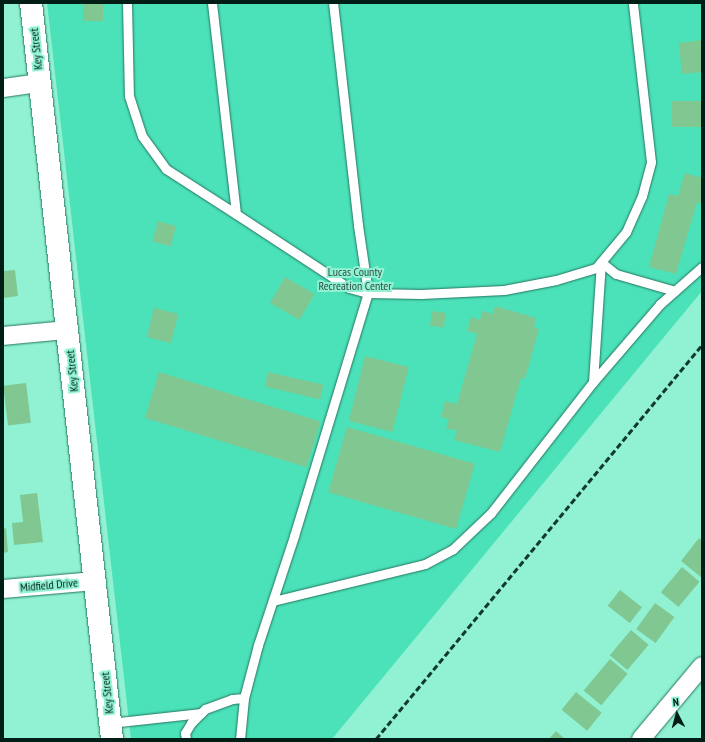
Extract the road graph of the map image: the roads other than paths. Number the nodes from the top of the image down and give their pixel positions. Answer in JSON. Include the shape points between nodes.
{"nodes":[{"id":1,"x":31,"y":3,"type":"edge"},
{"id":2,"x":128,"y":3,"type":"edge"},
{"id":3,"x":212,"y":3,"type":"edge"},
{"id":4,"x":333,"y":3,"type":"edge"},
{"id":5,"x":633,"y":3,"type":"edge"},
{"id":6,"x":40,"y":83,"type":"junction"},
{"id":7,"x":3,"y":88,"type":"edge"},
{"id":8,"x":236,"y":214,"type":"junction"},
{"id":9,"x":601,"y":262,"type":"junction"},
{"id":10,"x":702,"y":266,"type":"edge"},
{"id":11,"x":675,"y":291,"type":"junction"},
{"id":12,"x":368,"y":293,"type":"junction"},
{"id":13,"x":67,"y":330,"type":"junction"},
{"id":14,"x":3,"y":336,"type":"edge"},
{"id":15,"x":593,"y":382,"type":"junction"},
{"id":16,"x":95,"y":581,"type":"junction"},
{"id":17,"x":3,"y":589,"type":"edge"},
{"id":18,"x":273,"y":601,"type":"junction"},
{"id":19,"x":702,"y":666,"type":"edge"},
{"id":20,"x":244,"y":698,"type":"junction"},
{"id":21,"x":201,"y":713,"type":"junction"},
{"id":22,"x":111,"y":731,"type":"edge"},
{"id":23,"x":186,"y":739,"type":"edge"},
{"id":24,"x":240,"y":739,"type":"edge"},
{"id":25,"x":641,"y":739,"type":"edge"}],
"edges":[{"from":1,"to":6,"type":"street","name":"Key Street"},
{"from":2,"to":8,"type":"lane","via":[[129,96],[142,136],[166,169]]},
{"from":3,"to":8,"type":"lane"},
{"from":4,"to":12,"type":"lane"},
{"from":5,"to":9,"type":"lane","via":[[651,162],[642,196],[626,232]]},
{"from":6,"to":7,"type":"street"},
{"from":6,"to":13,"type":"street","name":"Key Street"},
{"from":8,"to":12,"type":"lane","via":[[349,288]]},
{"from":9,"to":11,"type":"lane","via":[[616,274]]},
{"from":9,"to":12,"type":"lane","via":[[596,268],[556,280],[504,290],[421,294]]},
{"from":9,"to":15,"type":"lane"},
{"from":10,"to":11,"type":"lane"},
{"from":11,"to":15,"type":"lane","via":[[660,304]]},
{"from":12,"to":18,"type":"lane"},
{"from":13,"to":14,"type":"street"},
{"from":13,"to":16,"type":"street","name":"Key Street"},
{"from":15,"to":18,"type":"lane","via":[[491,513],[453,549],[425,564]]},
{"from":16,"to":17,"type":"street","name":"Midfield Drive"},
{"from":16,"to":22,"type":"street","name":"Key Street"},
{"from":18,"to":20,"type":"lane"},
{"from":19,"to":25,"type":"street"},
{"from":20,"to":21,"type":"lane","via":[[232,699]]},
{"from":20,"to":24,"type":"lane"},
{"from":21,"to":22,"type":"lane"},
{"from":21,"to":23,"type":"lane","via":[[185,733]]}]}
